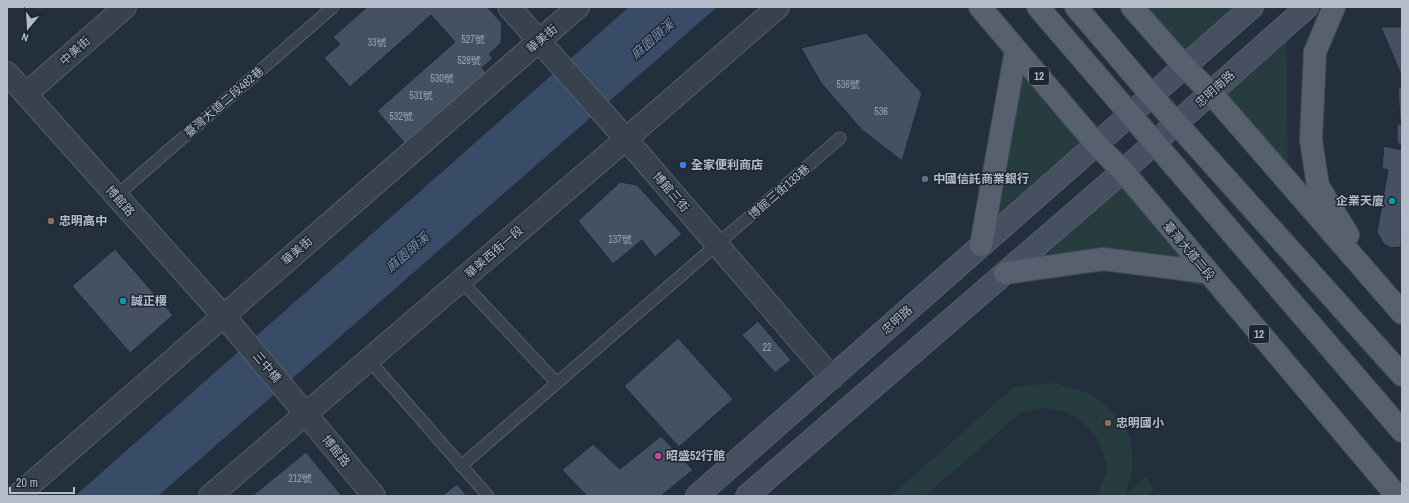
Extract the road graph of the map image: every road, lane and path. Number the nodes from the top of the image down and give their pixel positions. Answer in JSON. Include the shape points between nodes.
{"nodes":[{"id":1,"x":125,"y":7,"type":"edge"},
{"id":2,"x":332,"y":7,"type":"edge"},
{"id":3,"x":509,"y":7,"type":"edge"},
{"id":4,"x":578,"y":7,"type":"edge"},
{"id":5,"x":778,"y":7,"type":"edge"},
{"id":6,"x":980,"y":7,"type":"edge"},
{"id":7,"x":1038,"y":7,"type":"edge"},
{"id":8,"x":1076,"y":7,"type":"edge"},
{"id":9,"x":1132,"y":7,"type":"edge"},
{"id":10,"x":1252,"y":7,"type":"edge"},
{"id":11,"x":1307,"y":7,"type":"edge"},
{"id":12,"x":1334,"y":7,"type":"edge"},
{"id":13,"x":542,"y":46,"type":"junction"},
{"id":14,"x":1016,"y":50,"type":"junction"},
{"id":15,"x":1185,"y":67,"type":"junction"},
{"id":16,"x":7,"y":73,"type":"edge"},
{"id":17,"x":1211,"y":93,"type":"junction"},
{"id":18,"x":26,"y":94,"type":"junction"},
{"id":19,"x":1152,"y":96,"type":"junction"},
{"id":20,"x":1130,"y":116,"type":"junction"},
{"id":21,"x":1176,"y":124,"type":"junction"},
{"id":22,"x":622,"y":135,"type":"junction"},
{"id":23,"x":840,"y":138,"type":"dead end"},
{"id":24,"x":1155,"y":143,"type":"junction"},
{"id":25,"x":1097,"y":145,"type":"junction"},
{"id":26,"x":1122,"y":172,"type":"junction"},
{"id":27,"x":116,"y":196,"type":"junction"},
{"id":28,"x":717,"y":245,"type":"junction"},
{"id":29,"x":981,"y":245,"type":"junction"},
{"id":30,"x":1206,"y":272,"type":"junction"},
{"id":31,"x":1005,"y":273,"type":"junction"},
{"id":32,"x":461,"y":281,"type":"junction"},
{"id":33,"x":1381,"y":289,"type":"junction"},
{"id":34,"x":1402,"y":313,"type":"edge"},
{"id":35,"x":229,"y":322,"type":"junction"},
{"id":36,"x":369,"y":360,"type":"junction"},
{"id":37,"x":1402,"y":376,"type":"edge"},
{"id":38,"x":832,"y":378,"type":"junction"},
{"id":39,"x":557,"y":383,"type":"junction"},
{"id":40,"x":302,"y":410,"type":"junction"},
{"id":41,"x":1402,"y":431,"type":"edge"},
{"id":42,"x":461,"y":466,"type":"junction"},
{"id":43,"x":17,"y":496,"type":"edge"},
{"id":44,"x":210,"y":496,"type":"edge"},
{"id":45,"x":374,"y":496,"type":"edge"},
{"id":46,"x":488,"y":496,"type":"edge"},
{"id":47,"x":697,"y":496,"type":"edge"},
{"id":48,"x":747,"y":496,"type":"edge"},
{"id":49,"x":1397,"y":496,"type":"edge"}],
"edges":[{"from":1,"to":18,"type":"street","name":"中美街"},
{"from":2,"to":27,"type":"lane","name":"臺灣大道二段482巷"},
{"from":3,"to":13,"type":"street","name":"博館三街"},
{"from":4,"to":13,"type":"street","name":"華美街"},
{"from":5,"to":22,"type":"street","name":"華美西街一段"},
{"from":6,"to":14,"type":"main road","name":"臺灣大道二段","number":"12"},
{"from":7,"to":20,"type":"main road"},
{"from":8,"to":19,"type":"main road"},
{"from":9,"to":15,"type":"main road"},
{"from":10,"to":15,"type":"main road"},
{"from":11,"to":17,"type":"main road","name":"忠明南路"},
{"from":12,"to":33,"type":"main road","via":[[1315,52],[1311,140],[1318,186]]},
{"from":13,"to":22,"type":"street","name":"博館三街"},
{"from":13,"to":35,"type":"street","name":"華美街"},
{"from":14,"to":25,"type":"main road","name":"臺灣大道二段","number":"12"},
{"from":14,"to":29,"type":"main road"},
{"from":15,"to":17,"type":"main road"},
{"from":15,"to":19,"type":"main road"},
{"from":16,"to":18,"type":"street","name":"博館路"},
{"from":17,"to":21,"type":"main road","name":"忠明南路"},
{"from":17,"to":33,"type":"main road"},
{"from":18,"to":27,"type":"street","name":"博館路"},
{"from":19,"to":20,"type":"main road"},
{"from":19,"to":21,"type":"main road"},
{"from":20,"to":24,"type":"main road"},
{"from":20,"to":25,"type":"main road"},
{"from":21,"to":24,"type":"main road","name":"忠明南路"},
{"from":21,"to":37,"type":"main road"},
{"from":22,"to":28,"type":"street","name":"博館三街"},
{"from":22,"to":32,"type":"street","name":"華美西街一段"},
{"from":23,"to":28,"type":"lane","name":"博館三街133巷"},
{"from":24,"to":26,"type":"main road","name":"忠明南路"},
{"from":24,"to":41,"type":"main road"},
{"from":25,"to":26,"type":"main road","name":"臺灣大道二段","number":"12"},
{"from":25,"to":29,"type":"main road","name":"忠明路"},
{"from":26,"to":30,"type":"main road","name":"臺灣大道二段","number":"12"},
{"from":26,"to":31,"type":"main road"},
{"from":27,"to":35,"type":"street","name":"博館路"},
{"from":28,"to":38,"type":"street","name":"博館三街"},
{"from":28,"to":39,"type":"lane","name":"博館三街133巷"},
{"from":29,"to":38,"type":"main road","name":"忠明路"},
{"from":30,"to":31,"type":"main road","via":[[1103,259]]},
{"from":30,"to":49,"type":"main road","name":"臺灣大道二段","number":"12"},
{"from":31,"to":48,"type":"main road"},
{"from":32,"to":36,"type":"street","name":"華美西街一段"},
{"from":32,"to":39,"type":"lane"},
{"from":33,"to":34,"type":"main road"},
{"from":35,"to":40,"type":"street","name":"三中橋"},
{"from":35,"to":43,"type":"street","name":"華美街"},
{"from":36,"to":40,"type":"street","name":"華美西街一段"},
{"from":36,"to":42,"type":"lane"},
{"from":38,"to":47,"type":"main road","name":"忠明路"},
{"from":39,"to":42,"type":"lane","name":"博館三街133巷"},
{"from":40,"to":44,"type":"street","name":"華美西街一段"},
{"from":40,"to":45,"type":"street","name":"博館路"},
{"from":42,"to":46,"type":"lane"}]}
